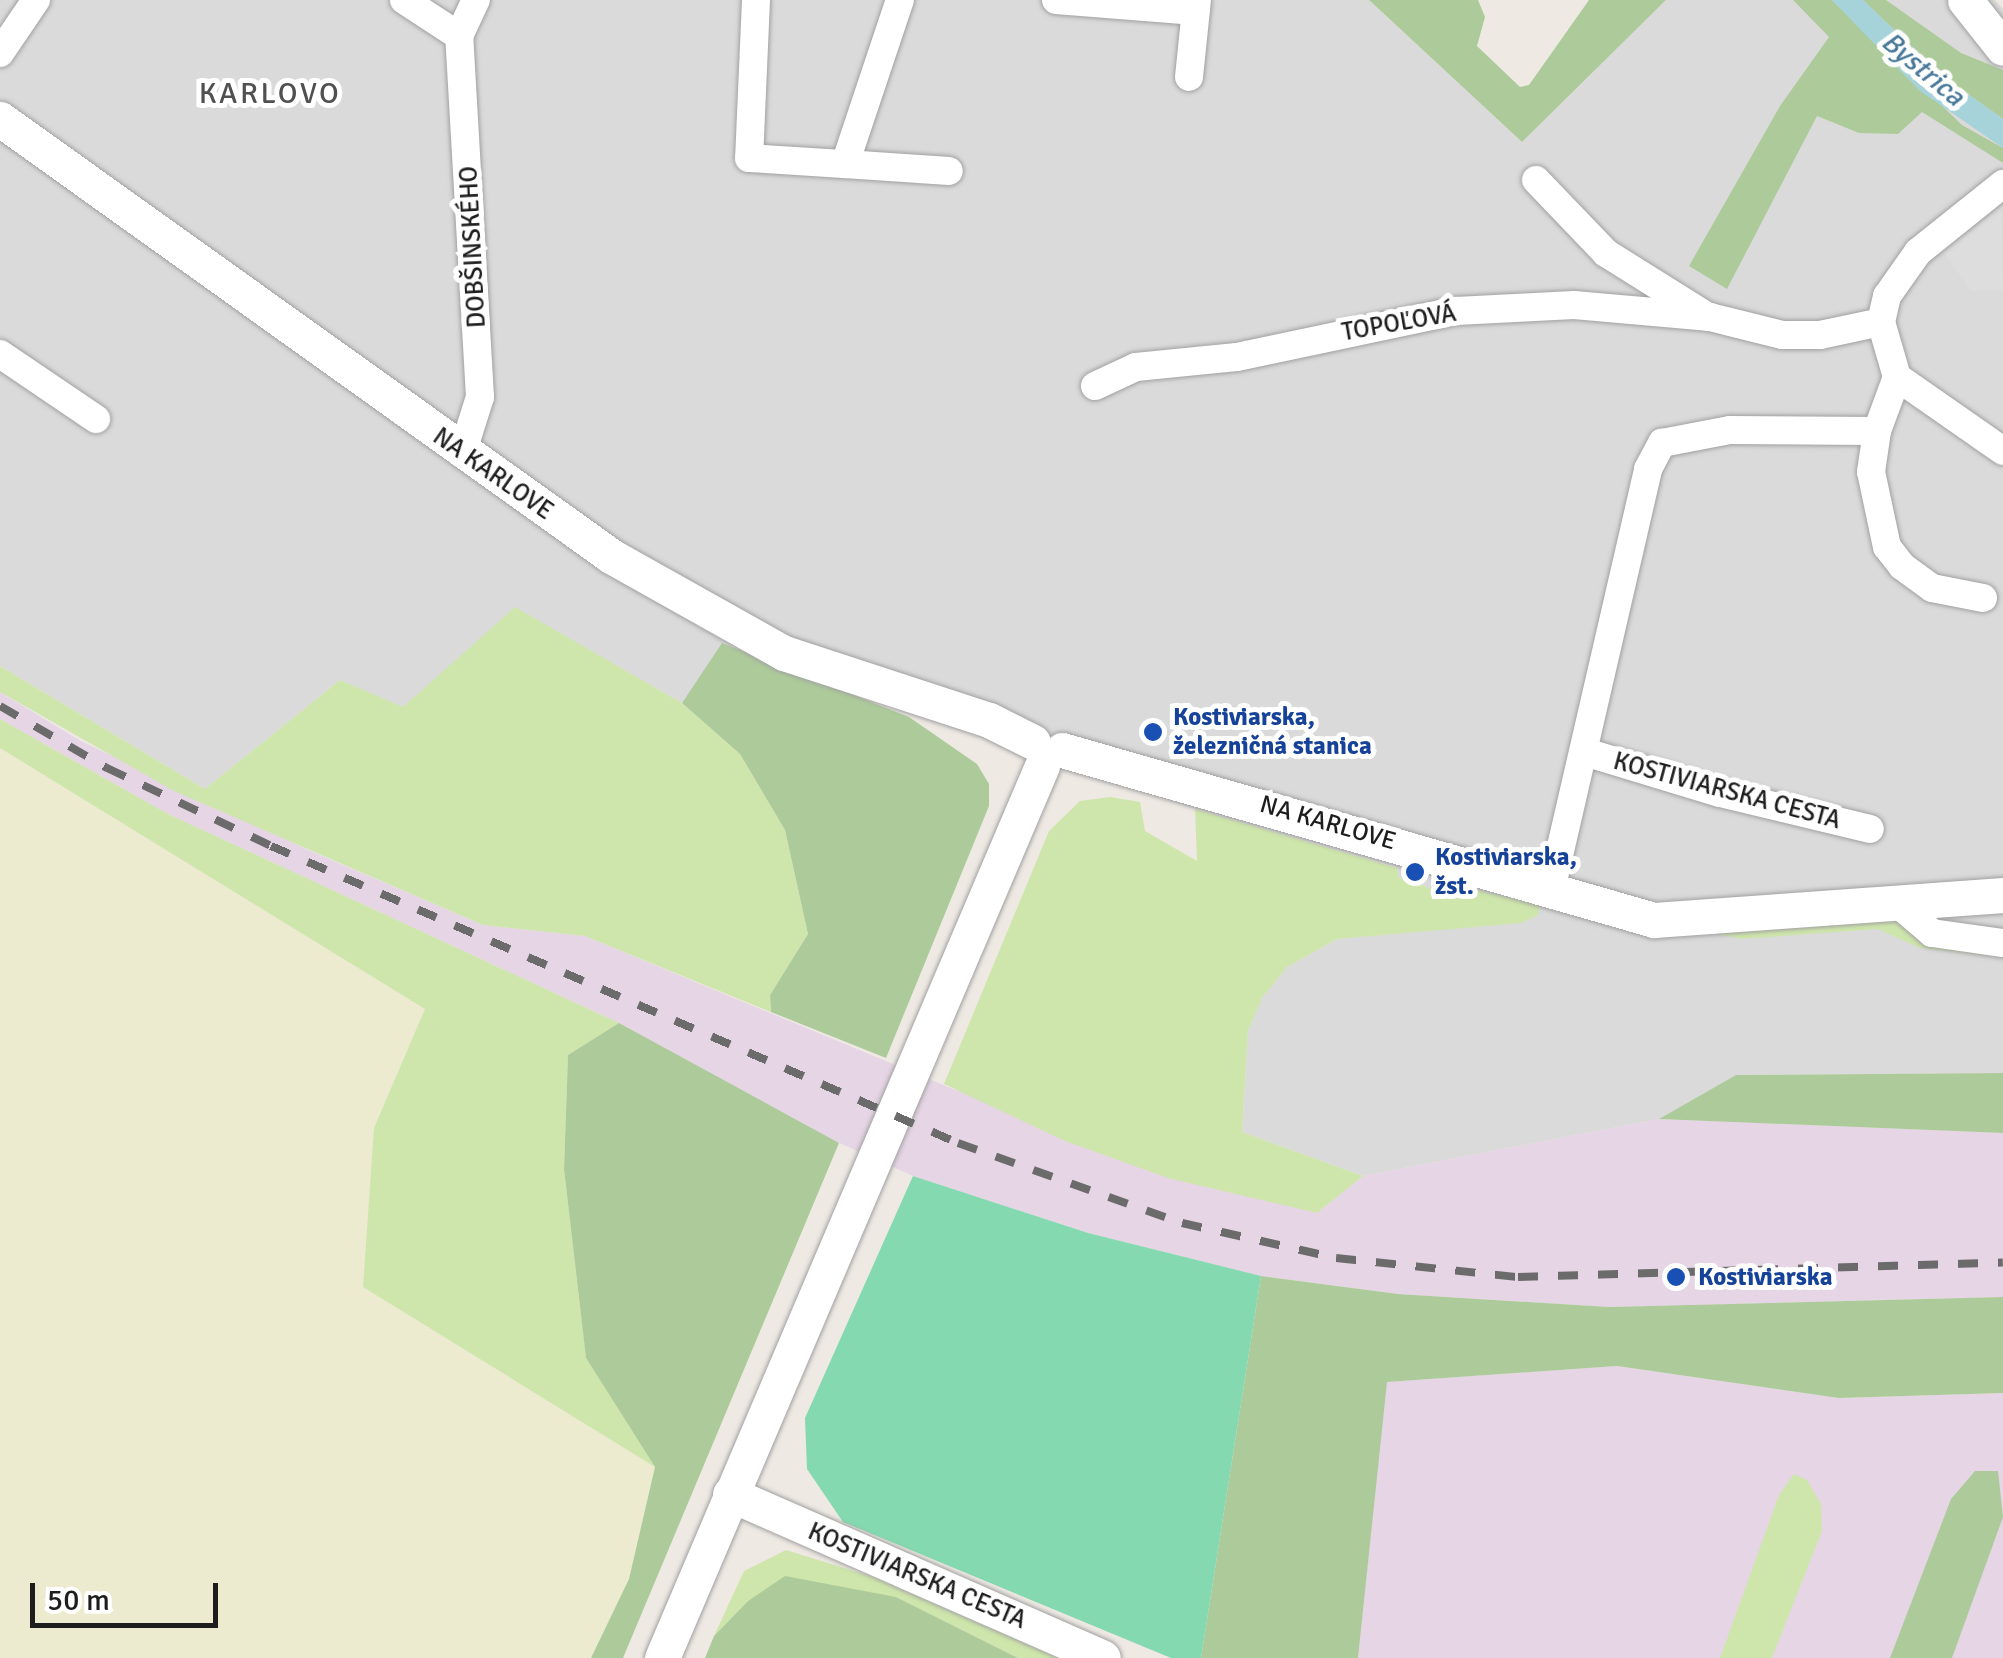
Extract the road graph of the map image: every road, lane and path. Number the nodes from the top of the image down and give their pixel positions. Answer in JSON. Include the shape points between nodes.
{"nodes":[{"id":1,"x":36,"y":0,"type":"edge"},
{"id":2,"x":404,"y":0,"type":"edge"},
{"id":3,"x":476,"y":0,"type":"edge"},
{"id":4,"x":756,"y":0,"type":"edge"},
{"id":5,"x":900,"y":0,"type":"edge"},
{"id":6,"x":1056,"y":0,"type":"edge"},
{"id":7,"x":1965,"y":0,"type":"edge"},
{"id":8,"x":1196,"y":6,"type":"edge"},
{"id":9,"x":459,"y":36,"type":"junction"},
{"id":10,"x":2003,"y":48,"type":"edge"},
{"id":11,"x":0,"y":53,"type":"edge"},
{"id":12,"x":1189,"y":77,"type":"dead end"},
{"id":13,"x":0,"y":119,"type":"edge"},
{"id":14,"x":846,"y":164,"type":"junction"},
{"id":15,"x":948,"y":171,"type":"dead end"},
{"id":16,"x":1536,"y":180,"type":"dead end"},
{"id":17,"x":2001,"y":189,"type":"edge"},
{"id":18,"x":1710,"y":317,"type":"junction"},
{"id":19,"x":1881,"y":322,"type":"junction"},
{"id":20,"x":0,"y":354,"type":"edge"},
{"id":21,"x":1896,"y":377,"type":"junction"},
{"id":22,"x":1095,"y":386,"type":"dead end"},
{"id":23,"x":96,"y":419,"type":"dead end"},
{"id":24,"x":1877,"y":431,"type":"junction"},
{"id":25,"x":2003,"y":450,"type":"edge"},
{"id":26,"x":462,"y":454,"type":"junction"},
{"id":27,"x":1982,"y":598,"type":"dead end"},
{"id":28,"x":1587,"y":741,"type":"junction"},
{"id":29,"x":1046,"y":753,"type":"junction"},
{"id":30,"x":1870,"y":828,"type":"dead end"},
{"id":31,"x":1550,"y":890,"type":"junction"},
{"id":32,"x":2003,"y":895,"type":"edge"},
{"id":33,"x":1897,"y":903,"type":"junction"},
{"id":34,"x":2003,"y":942,"type":"edge"},
{"id":35,"x":730,"y":1494,"type":"junction"},
{"id":36,"x":662,"y":1658,"type":"edge"},
{"id":37,"x":1104,"y":1658,"type":"edge"}],
"edges":[{"from":1,"to":11,"type":"street"},
{"from":2,"to":9,"type":"street"},
{"from":3,"to":9,"type":"street","name":"DOBŠINSKÉHO"},
{"from":4,"to":14,"type":"street","via":[[749,158]]},
{"from":5,"to":14,"type":"street"},
{"from":6,"to":8,"type":"street"},
{"from":7,"to":10,"type":"street"},
{"from":8,"to":12,"type":"street"},
{"from":9,"to":26,"type":"street","name":"DOBŠINSKÉHO","via":[[480,397]]},
{"from":13,"to":26,"type":"street","name":"NA KARLOVE"},
{"from":14,"to":15,"type":"street"},
{"from":16,"to":18,"type":"street","name":"TOPOĽOVÁ","via":[[1606,252]]},
{"from":17,"to":19,"type":"street","via":[[1904,268]]},
{"from":18,"to":19,"type":"street","name":"TOPOĽOVÁ","via":[[1782,334],[1820,335]]},
{"from":18,"to":22,"type":"street","name":"TOPOĽOVÁ","via":[[1574,305],[1456,311],[1237,356],[1136,366]]},
{"from":19,"to":21,"type":"street"},
{"from":20,"to":23,"type":"street"},
{"from":21,"to":24,"type":"street"},
{"from":21,"to":25,"type":"street"},
{"from":24,"to":27,"type":"street","via":[[1874,506],[1887,547],[1932,588]]},
{"from":24,"to":28,"type":"street","via":[[1730,430],[1662,443],[1648,469]]},
{"from":26,"to":29,"type":"street","name":"NA KARLOVE","via":[[730,627]]},
{"from":28,"to":30,"type":"street","name":"KOSTIVIARSKA CESTA","via":[[1720,794]]},
{"from":28,"to":31,"type":"street"},
{"from":29,"to":31,"type":"street","name":"NA KARLOVE"},
{"from":29,"to":35,"type":"street"},
{"from":31,"to":33,"type":"street","via":[[1666,920]]},
{"from":32,"to":33,"type":"street"},
{"from":33,"to":34,"type":"street","via":[[1932,933]]},
{"from":35,"to":36,"type":"street"},
{"from":35,"to":37,"type":"street","name":"KOSTIVIARSKA CESTA"}]}
